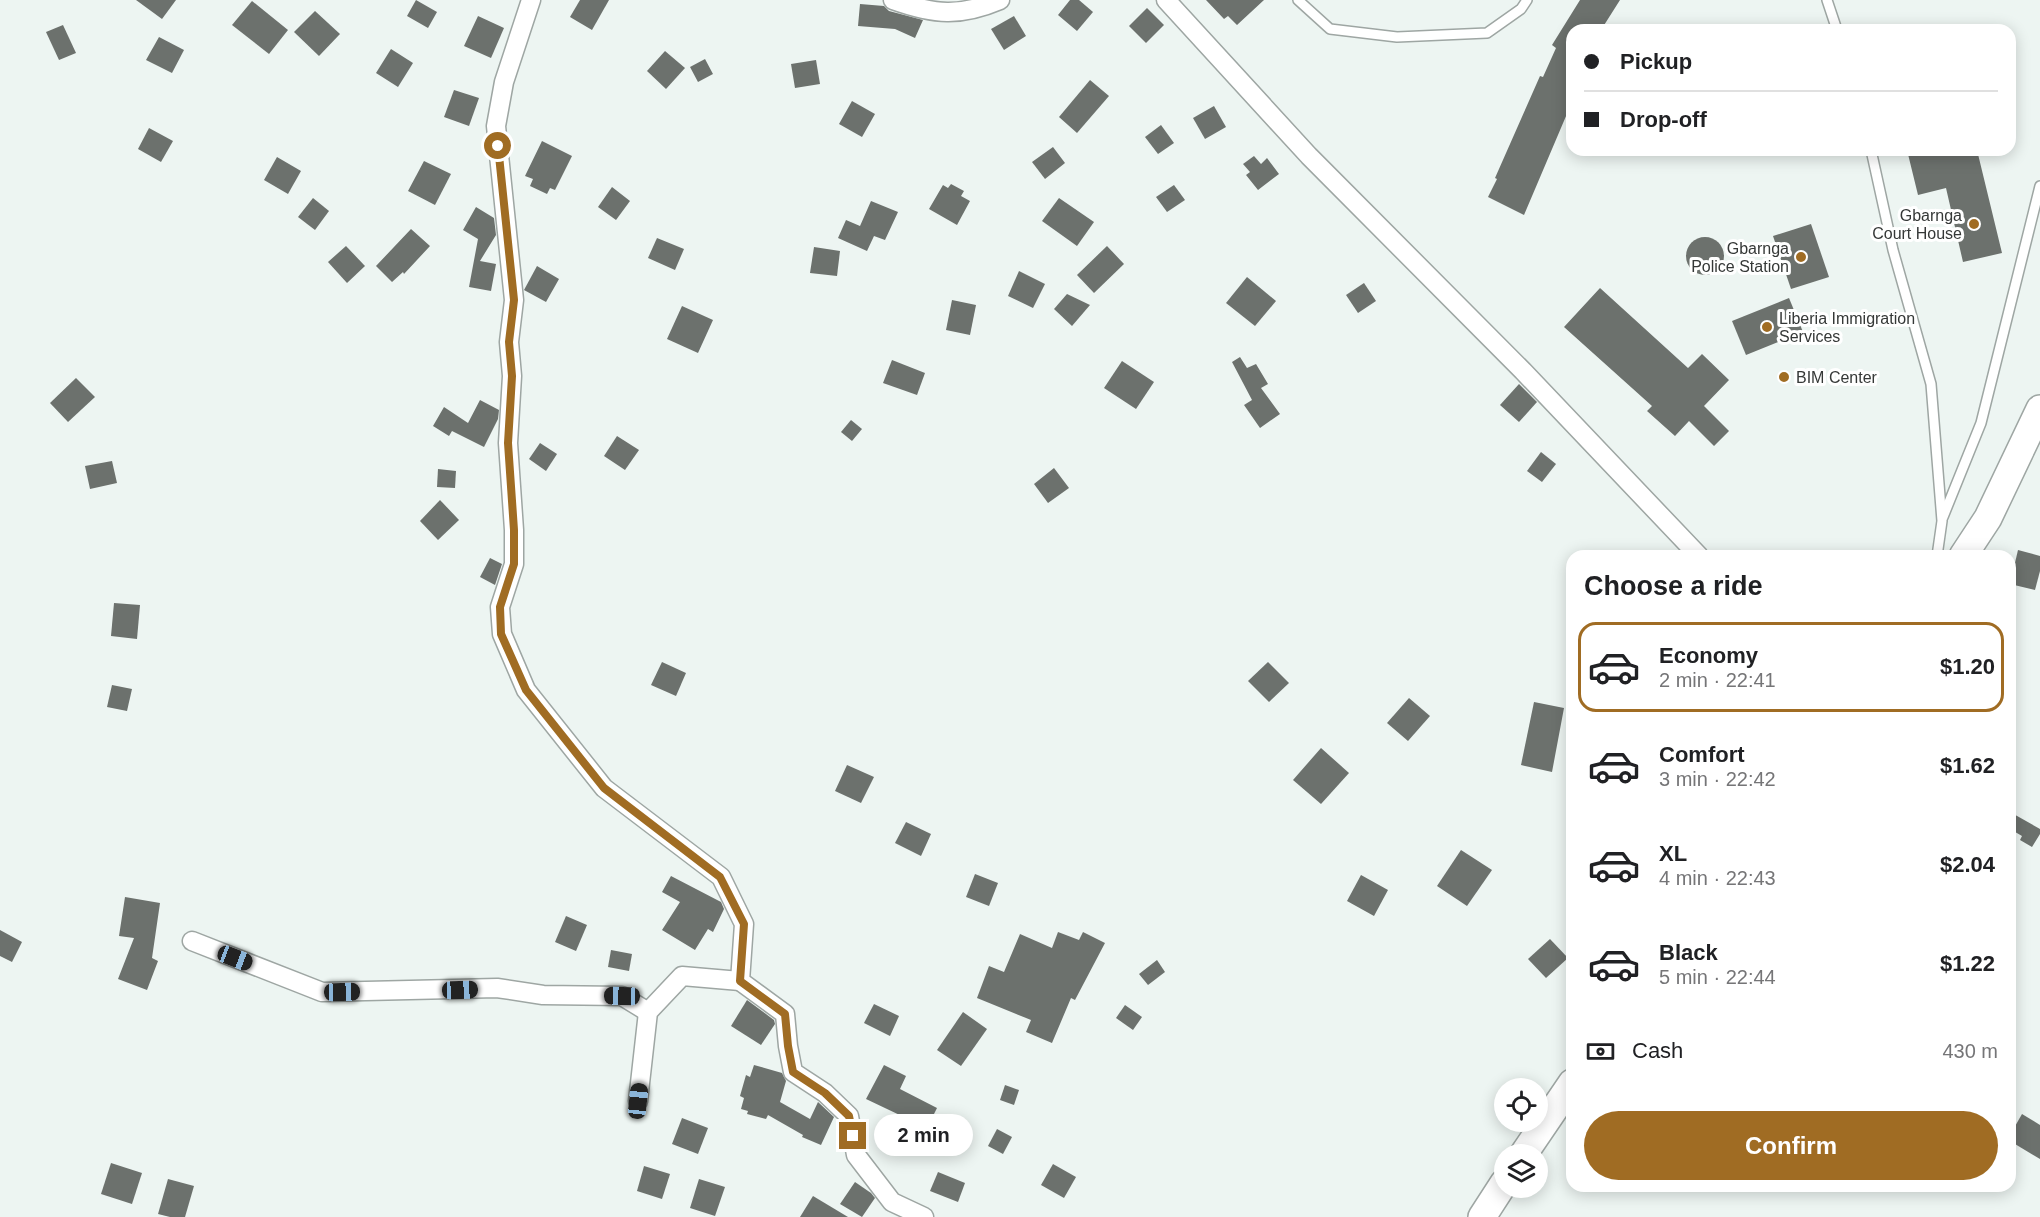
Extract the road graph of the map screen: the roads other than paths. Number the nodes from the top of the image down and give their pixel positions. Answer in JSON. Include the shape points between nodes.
{"nodes":[{"id":1,"x":531,"y":0,"type":"edge"},
{"id":2,"x":894,"y":0,"type":"edge"},
{"id":3,"x":1000,"y":0,"type":"edge"},
{"id":4,"x":1166,"y":0,"type":"edge"},
{"id":5,"x":1298,"y":0,"type":"edge"},
{"id":6,"x":1527,"y":0,"type":"edge"},
{"id":7,"x":1827,"y":0,"type":"edge"},
{"id":8,"x":1835,"y":24,"type":"edge"},
{"id":9,"x":1872,"y":156,"type":"edge"},
{"id":10,"x":2040,"y":186,"type":"edge"},
{"id":11,"x":2040,"y":409,"type":"edge"},
{"id":12,"x":1942,"y":521,"type":"junction"},
{"id":13,"x":1693,"y":550,"type":"edge"},
{"id":14,"x":1938,"y":550,"type":"edge"},
{"id":15,"x":1967,"y":550,"type":"edge"},
{"id":16,"x":192,"y":941,"type":"dead end"},
{"id":17,"x":740,"y":981,"type":"junction"},
{"id":18,"x":648,"y":1012,"type":"junction"},
{"id":19,"x":1566,"y":1092,"type":"edge"},
{"id":20,"x":638,"y":1101,"type":"dead end"},
{"id":21,"x":1531,"y":1144,"type":"edge"},
{"id":22,"x":1494,"y":1198,"type":"edge"},
{"id":23,"x":924,"y":1217,"type":"edge"},
{"id":24,"x":1482,"y":1217,"type":"edge"}],
"edges":[{"from":1,"to":17,"type":"street","via":[[504,82],[496,126],[514,300],[509,342],[512,376],[508,443],[514,564],[500,607],[501,634],[526,690],[604,788],[720,877],[744,924]]},
{"from":2,"to":3,"type":"street","via":[[953,13],[976,10]]},
{"from":4,"to":13,"type":"street","via":[[1309,156],[1523,371]]},
{"from":5,"to":6,"type":"lane","via":[[1330,29],[1397,37],[1487,33],[1521,9]]},
{"from":7,"to":8,"type":"lane"},
{"from":9,"to":12,"type":"lane","via":[[1893,250],[1932,384]]},
{"from":10,"to":12,"type":"lane","via":[[1981,423]]},
{"from":11,"to":15,"type":"main road","via":[[1988,518]]},
{"from":12,"to":14,"type":"lane"},
{"from":16,"to":18,"type":"street","via":[[322,992],[497,988],[543,995],[622,996]]},
{"from":17,"to":18,"type":"street","via":[[682,976]]},
{"from":17,"to":23,"type":"street","via":[[785,1014],[793,1072],[825,1093],[849,1116],[856,1155],[892,1202]]},
{"from":18,"to":20,"type":"street"},
{"from":19,"to":21,"type":"main road"},
{"from":22,"to":24,"type":"main road"}]}
